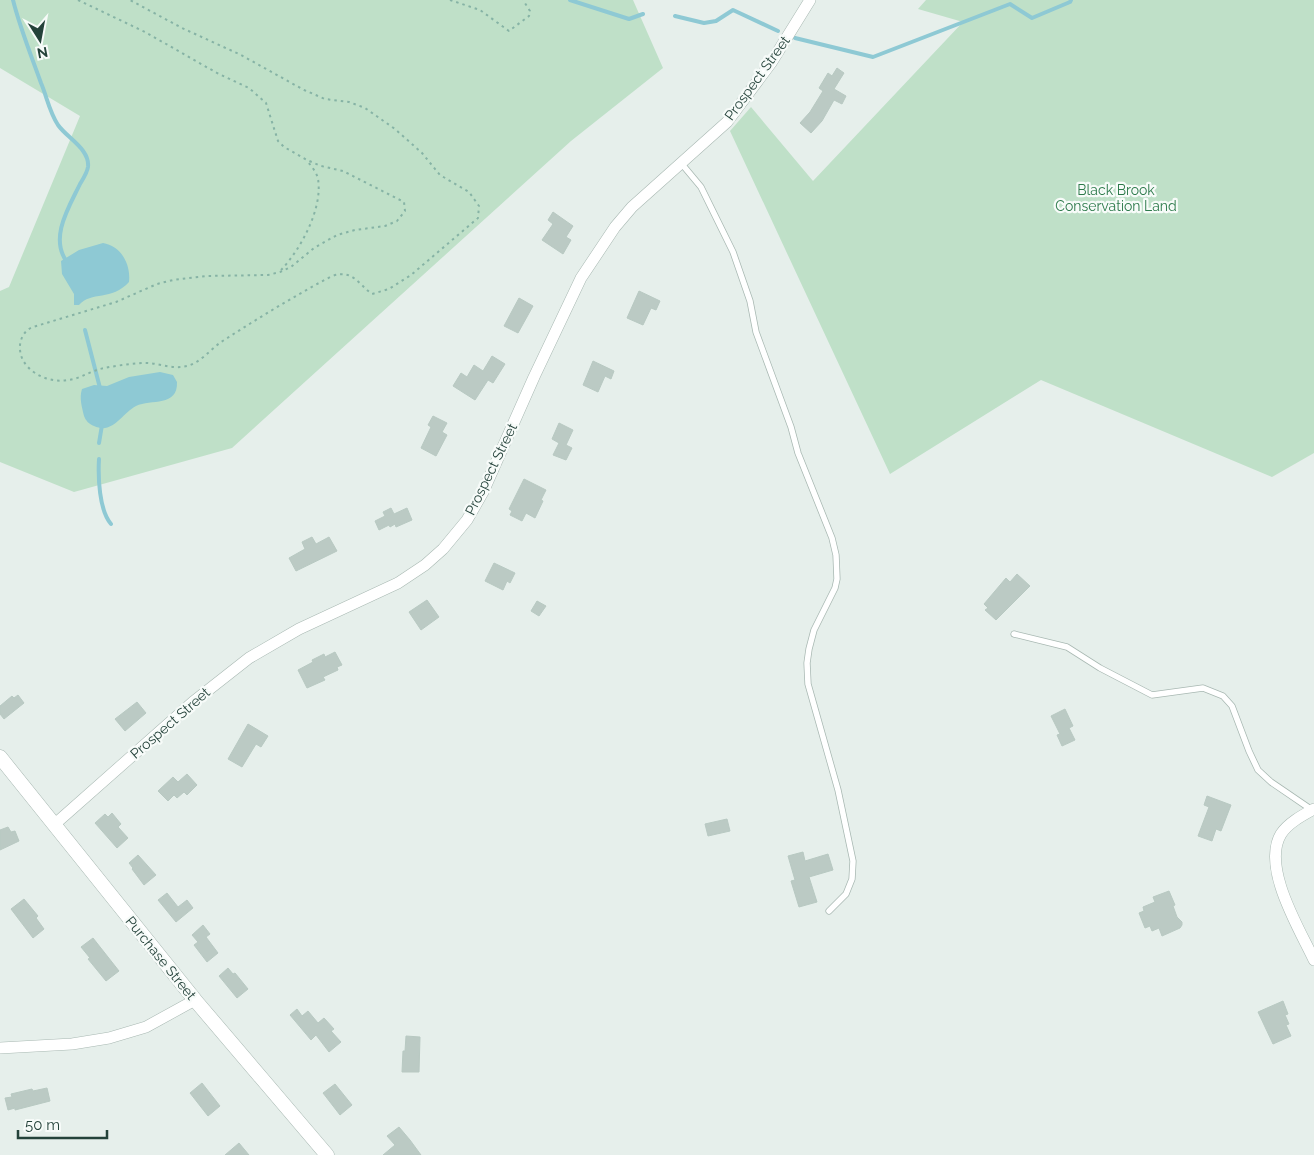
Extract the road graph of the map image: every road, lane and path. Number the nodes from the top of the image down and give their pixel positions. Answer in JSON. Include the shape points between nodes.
{"nodes":[{"id":1,"x":78,"y":0,"type":"edge"},
{"id":2,"x":130,"y":0,"type":"edge"},
{"id":3,"x":450,"y":0,"type":"edge"},
{"id":4,"x":523,"y":0,"type":"edge"},
{"id":5,"x":810,"y":0,"type":"edge"},
{"id":6,"x":307,"y":160,"type":"junction"},
{"id":7,"x":681,"y":163,"type":"junction"},
{"id":8,"x":280,"y":272,"type":"junction"},
{"id":9,"x":1014,"y":634,"type":"dead end"},
{"id":10,"x":0,"y":757,"type":"edge"},
{"id":11,"x":1313,"y":809,"type":"edge"},
{"id":12,"x":55,"y":824,"type":"junction"},
{"id":13,"x":829,"y":910,"type":"dead end"},
{"id":14,"x":1314,"y":960,"type":"edge"},
{"id":15,"x":195,"y":1000,"type":"junction"},
{"id":16,"x":0,"y":1048,"type":"edge"},
{"id":17,"x":327,"y":1155,"type":"edge"}],
"edges":[{"from":1,"to":6,"type":"path","via":[[248,88],[266,103],[280,144]]},
{"from":2,"to":8,"type":"path","via":[[316,96],[365,108],[422,153],[440,175],[470,192],[479,206],[479,214],[421,268],[382,292],[372,294],[355,278],[336,275],[219,343],[192,364],[181,367],[142,363],[100,369],[65,381],[36,374],[22,358],[21,338],[29,329],[116,302],[163,282]]},
{"from":3,"to":4,"type":"path","via":[[480,10],[509,32],[530,16]]},
{"from":5,"to":7,"type":"street","name":"Prospect Street","via":[[771,63],[727,122]]},
{"from":6,"to":8,"type":"path","via":[[318,178],[314,213],[308,230]]},
{"from":6,"to":8,"type":"path","via":[[343,171],[392,195],[404,202],[405,211],[392,223],[343,233],[327,240]]},
{"from":7,"to":12,"type":"street","name":"Prospect Street","via":[[622,217],[581,278],[483,492],[467,520],[443,548],[425,565],[398,582],[299,629],[249,658],[193,702]]},
{"from":7,"to":13,"type":"lane","via":[[701,187],[733,252],[750,301],[756,332],[836,554],[835,588],[814,630],[807,663],[808,684],[838,790],[853,861],[852,879],[846,894]]},
{"from":9,"to":11,"type":"lane","via":[[1067,647],[1152,695],[1204,688],[1222,696],[1232,706],[1258,770]]},
{"from":10,"to":12,"type":"street","name":"Purchase Street"},
{"from":11,"to":14,"type":"street","via":[[1281,834],[1275,857],[1282,892]]},
{"from":12,"to":15,"type":"street","name":"Purchase Street"},
{"from":15,"to":16,"type":"street","via":[[146,1027],[109,1038],[72,1044]]},
{"from":15,"to":17,"type":"street","name":"Purchase Street"}]}
